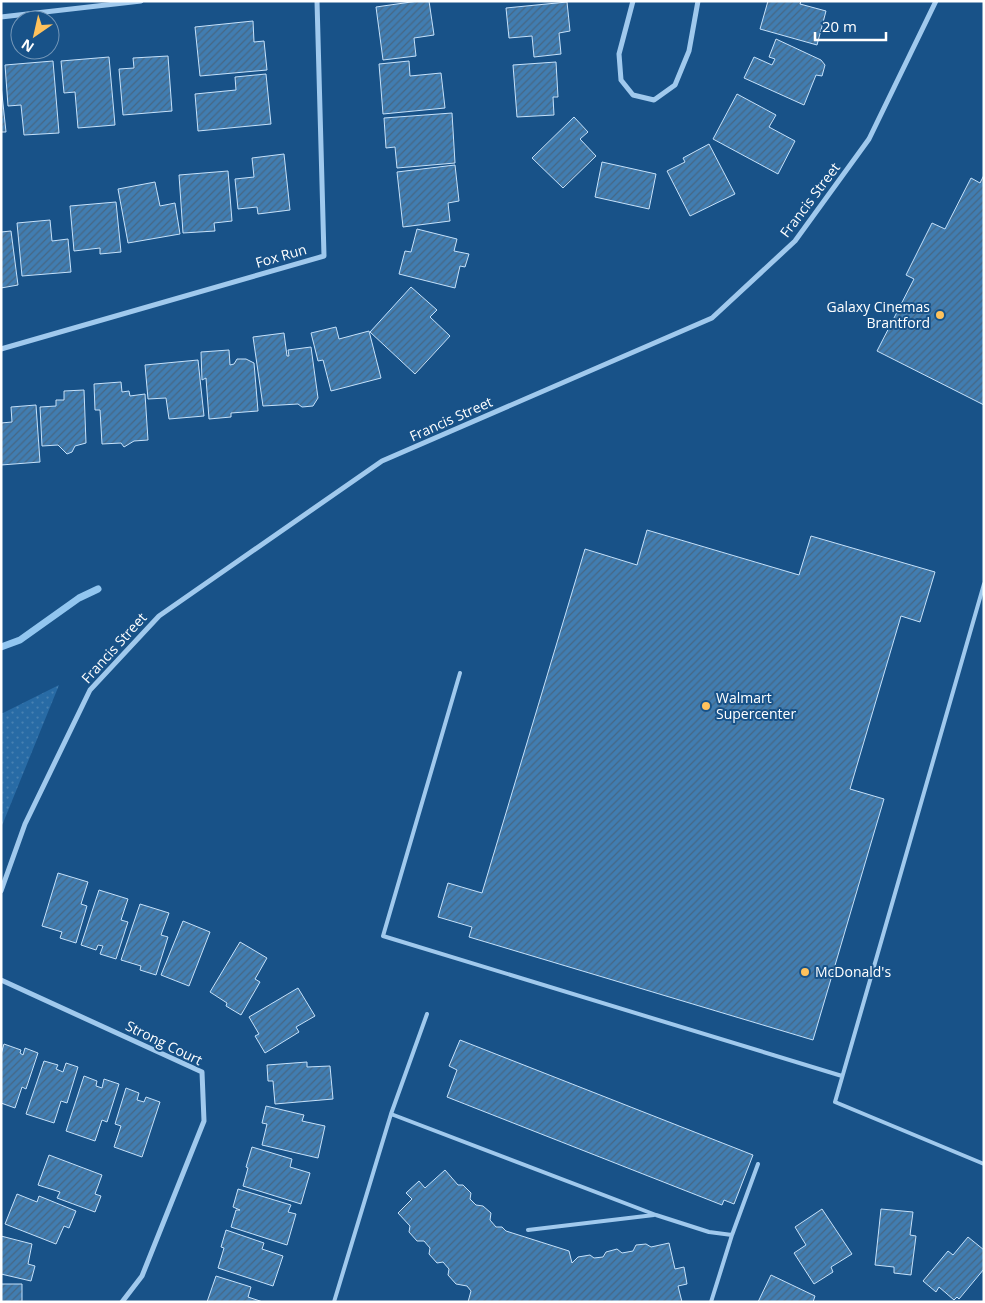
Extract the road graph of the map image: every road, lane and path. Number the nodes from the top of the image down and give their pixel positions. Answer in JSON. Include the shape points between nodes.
{"nodes":[{"id":1,"x":141,"y":1,"type":"edge"},
{"id":2,"x":317,"y":1,"type":"edge"},
{"id":3,"x":633,"y":1,"type":"edge"},
{"id":4,"x":698,"y":1,"type":"edge"},
{"id":5,"x":936,"y":1,"type":"edge"},
{"id":6,"x":1,"y":17,"type":"edge"},
{"id":7,"x":1,"y":349,"type":"edge"},
{"id":8,"x":984,"y":584,"type":"edge"},
{"id":9,"x":460,"y":673,"type":"dead end"},
{"id":10,"x":1,"y":891,"type":"edge"},
{"id":11,"x":1,"y":980,"type":"edge"},
{"id":12,"x":428,"y":1014,"type":"dead end"},
{"id":13,"x":842,"y":1076,"type":"junction"},
{"id":14,"x":391,"y":1114,"type":"junction"},
{"id":15,"x":758,"y":1164,"type":"dead end"},
{"id":16,"x":984,"y":1164,"type":"edge"},
{"id":17,"x":656,"y":1214,"type":"junction"},
{"id":18,"x":528,"y":1230,"type":"dead end"},
{"id":19,"x":732,"y":1235,"type":"junction"},
{"id":20,"x":122,"y":1302,"type":"edge"},
{"id":21,"x":334,"y":1302,"type":"edge"},
{"id":22,"x":711,"y":1302,"type":"edge"}],
"edges":[{"from":1,"to":6,"type":"street"},
{"from":2,"to":7,"type":"street","name":"Fox Run","via":[[324,256]]},
{"from":3,"to":4,"type":"street","via":[[619,54],[621,80],[633,95],[654,100],[675,85],[689,51]]},
{"from":5,"to":10,"type":"street","name":"Francis Street","via":[[869,139],[795,240],[712,318],[382,461],[159,616],[90,690],[25,824]]},
{"from":8,"to":13,"type":"lane"},
{"from":9,"to":13,"type":"lane","via":[[383,936]]},
{"from":11,"to":20,"type":"street","name":"Strong Court","via":[[202,1072],[204,1121],[142,1276]]},
{"from":12,"to":14,"type":"lane"},
{"from":13,"to":16,"type":"lane","via":[[835,1102]]},
{"from":14,"to":17,"type":"lane"},
{"from":14,"to":21,"type":"lane"},
{"from":15,"to":19,"type":"lane"},
{"from":17,"to":18,"type":"lane"},
{"from":17,"to":19,"type":"lane","via":[[709,1232]]},
{"from":19,"to":22,"type":"lane"}]}
